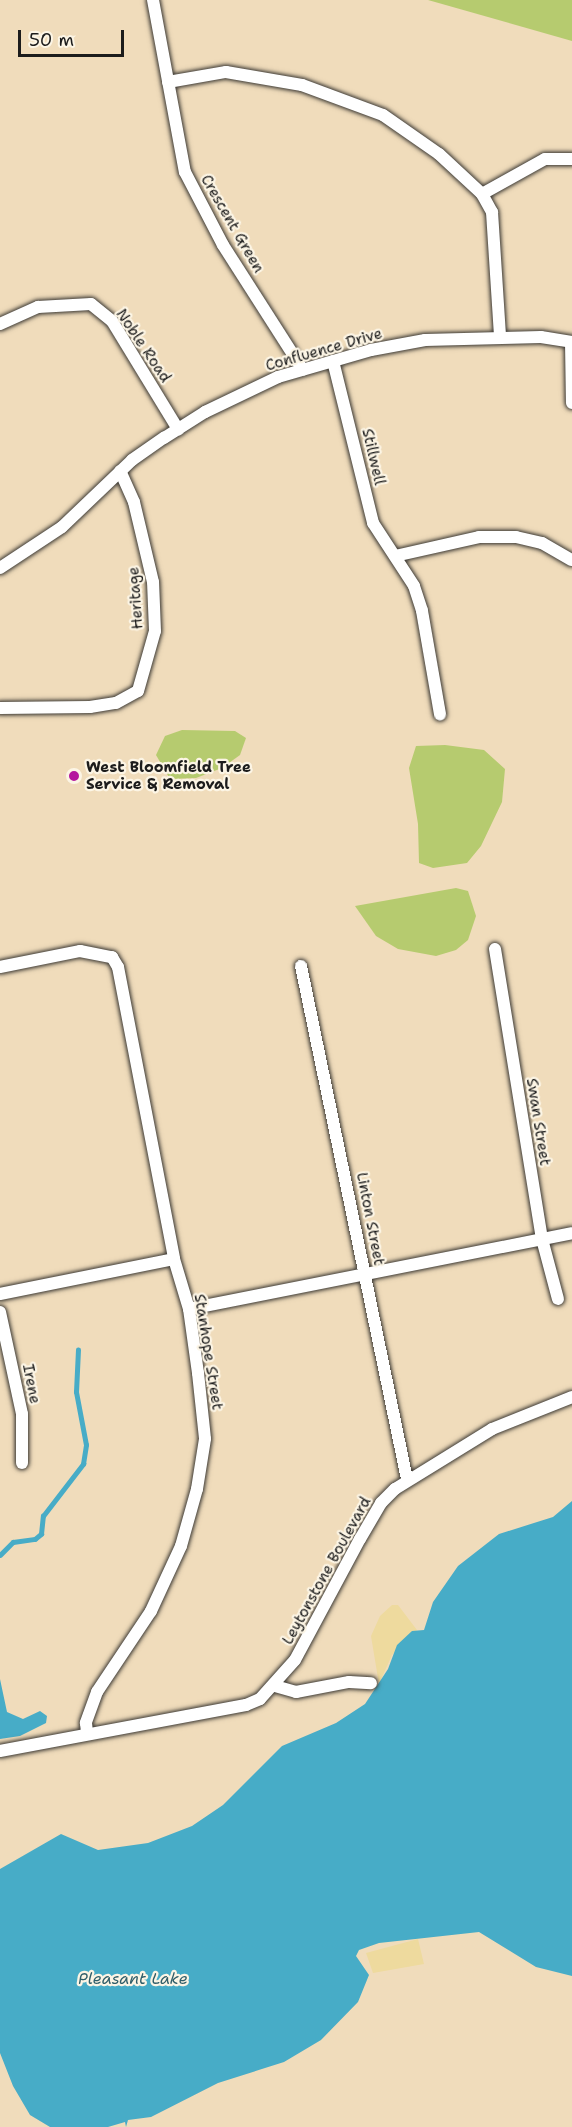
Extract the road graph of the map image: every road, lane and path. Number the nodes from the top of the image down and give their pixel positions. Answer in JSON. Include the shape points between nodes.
{"nodes":[{"id":1,"x":153,"y":0,"type":"edge"},
{"id":2,"x":168,"y":81,"type":"junction"},
{"id":3,"x":572,"y":159,"type":"edge"},
{"id":4,"x":482,"y":194,"type":"junction"},
{"id":5,"x":1,"y":321,"type":"edge"},
{"id":6,"x":500,"y":337,"type":"junction"},
{"id":7,"x":571,"y":342,"type":"edge"},
{"id":8,"x":333,"y":361,"type":"junction"},
{"id":9,"x":303,"y":369,"type":"junction"},
{"id":10,"x":572,"y":403,"type":"edge"},
{"id":11,"x":178,"y":429,"type":"junction"},
{"id":12,"x":120,"y":471,"type":"junction"},
{"id":13,"x":395,"y":556,"type":"junction"},
{"id":14,"x":572,"y":561,"type":"edge"},
{"id":15,"x":0,"y":567,"type":"edge"},
{"id":16,"x":0,"y":708,"type":"edge"},
{"id":17,"x":440,"y":714,"type":"dead end"},
{"id":18,"x":495,"y":949,"type":"dead end"},
{"id":19,"x":301,"y":966,"type":"dead end"},
{"id":20,"x":0,"y":967,"type":"edge"},
{"id":21,"x":572,"y":1233,"type":"edge"},
{"id":22,"x":542,"y":1239,"type":"junction"},
{"id":23,"x":174,"y":1259,"type":"junction"},
{"id":24,"x":365,"y":1274,"type":"junction"},
{"id":25,"x":0,"y":1294,"type":"edge"},
{"id":26,"x":558,"y":1299,"type":"dead end"},
{"id":27,"x":189,"y":1309,"type":"junction"},
{"id":28,"x":0,"y":1312,"type":"edge"},
{"id":29,"x":572,"y":1397,"type":"edge"},
{"id":30,"x":22,"y":1463,"type":"dead end"},
{"id":31,"x":407,"y":1479,"type":"junction"},
{"id":32,"x":371,"y":1683,"type":"dead end"},
{"id":33,"x":275,"y":1686,"type":"junction"},
{"id":34,"x":87,"y":1732,"type":"junction"},
{"id":35,"x":0,"y":1751,"type":"edge"}],
"edges":[{"from":1,"to":2,"type":"street","name":"Crescent Green"},
{"from":2,"to":4,"type":"street","via":[[226,72],[258,75],[343,98],[383,115],[440,153]]},
{"from":2,"to":9,"type":"street","name":"Crescent Green","via":[[185,172],[198,200]]},
{"from":3,"to":4,"type":"street","via":[[545,159]]},
{"from":4,"to":6,"type":"street","via":[[492,213],[497,248]]},
{"from":5,"to":11,"type":"street","name":"Noble Road","via":[[38,307],[92,304],[112,321]]},
{"from":6,"to":7,"type":"street","name":"Confluence Drive"},
{"from":6,"to":8,"type":"street","name":"Confluence Drive","via":[[425,340]]},
{"from":7,"to":10,"type":"street"},
{"from":8,"to":9,"type":"street","name":"Confluence Drive"},
{"from":8,"to":13,"type":"street","name":"Stillwell","via":[[373,522]]},
{"from":9,"to":11,"type":"street","name":"Confluence Drive","via":[[246,392]]},
{"from":11,"to":12,"type":"street","name":"Confluence Drive"},
{"from":12,"to":15,"type":"street","name":"Confluence Drive","via":[[62,526]]},
{"from":12,"to":16,"type":"street","name":"Heritage","via":[[140,523],[153,582],[155,631],[138,691],[116,704]]},
{"from":13,"to":14,"type":"street","via":[[479,537],[516,537],[542,543]]},
{"from":13,"to":17,"type":"street","name":"Stillwell","via":[[414,586],[422,611]]},
{"from":18,"to":22,"type":"street","name":"Swan Street"},
{"from":19,"to":24,"type":"street","name":"Linton Street"},
{"from":20,"to":23,"type":"street","name":"Stanhope Street","via":[[80,951],[112,957],[122,979]]},
{"from":21,"to":22,"type":"street"},
{"from":22,"to":24,"type":"street"},
{"from":22,"to":26,"type":"street","name":"Swan Street"},
{"from":23,"to":25,"type":"street"},
{"from":23,"to":27,"type":"street","name":"Stanhope Street"},
{"from":24,"to":27,"type":"street"},
{"from":24,"to":31,"type":"street","name":"Linton Street"},
{"from":27,"to":34,"type":"street","name":"Stanhope Street","via":[[205,1439],[197,1489],[166,1581],[97,1692],[86,1723]]},
{"from":28,"to":30,"type":"street","name":"Irene","via":[[22,1414]]},
{"from":29,"to":31,"type":"street","name":"Leytonstone Boulevard","via":[[492,1429]]},
{"from":31,"to":33,"type":"street","name":"Leytonstone Boulevard","via":[[381,1503],[295,1660]]},
{"from":32,"to":33,"type":"street","via":[[349,1682],[296,1692]]},
{"from":33,"to":34,"type":"street","name":"Leytonstone Boulevard","via":[[246,1705]]},
{"from":34,"to":35,"type":"street","name":"Leytonstone Boulevard"}]}
